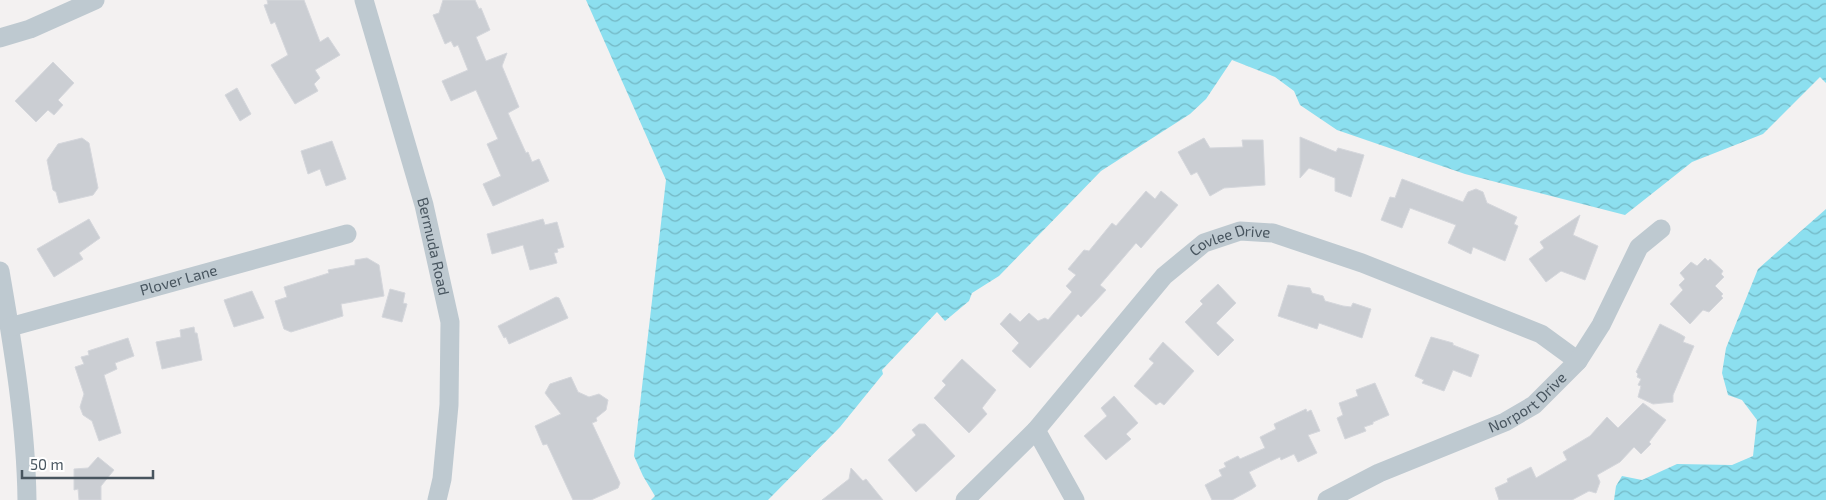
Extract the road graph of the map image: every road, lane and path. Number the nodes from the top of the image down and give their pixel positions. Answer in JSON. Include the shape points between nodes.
{"nodes":[{"id":1,"x":95,"y":0,"type":"edge"},
{"id":2,"x":364,"y":0,"type":"edge"},
{"id":3,"x":0,"y":38,"type":"edge"},
{"id":4,"x":1660,"y":229,"type":"dead end"},
{"id":5,"x":347,"y":234,"type":"dead end"},
{"id":6,"x":0,"y":271,"type":"edge"},
{"id":7,"x":10,"y":326,"type":"junction"},
{"id":8,"x":1578,"y":361,"type":"junction"},
{"id":9,"x":1036,"y":430,"type":"junction"},
{"id":10,"x":27,"y":500,"type":"edge"},
{"id":11,"x":437,"y":500,"type":"edge"},
{"id":12,"x":965,"y":500,"type":"edge"},
{"id":13,"x":1075,"y":500,"type":"edge"},
{"id":14,"x":1327,"y":500,"type":"edge"}],
"edges":[{"from":1,"to":3,"type":"street","via":[[30,29]]},
{"from":2,"to":11,"type":"street","name":"Bermuda Road","via":[[424,205],[450,322],[449,405]]},
{"from":4,"to":8,"type":"street","name":"Norport Drive","via":[[1638,247],[1601,325]]},
{"from":5,"to":7,"type":"street","name":"Plover Lane"},
{"from":6,"to":7,"type":"street"},
{"from":7,"to":10,"type":"street"},
{"from":8,"to":9,"type":"street","name":"Covlee Drive","via":[[1541,334],[1362,263],[1273,233],[1240,231],[1204,243],[1164,276]]},
{"from":8,"to":14,"type":"street","name":"Norport Drive","via":[[1534,405],[1504,422],[1379,473]]},
{"from":9,"to":12,"type":"street","name":"Covlee Drive"},
{"from":9,"to":13,"type":"street"}]}
